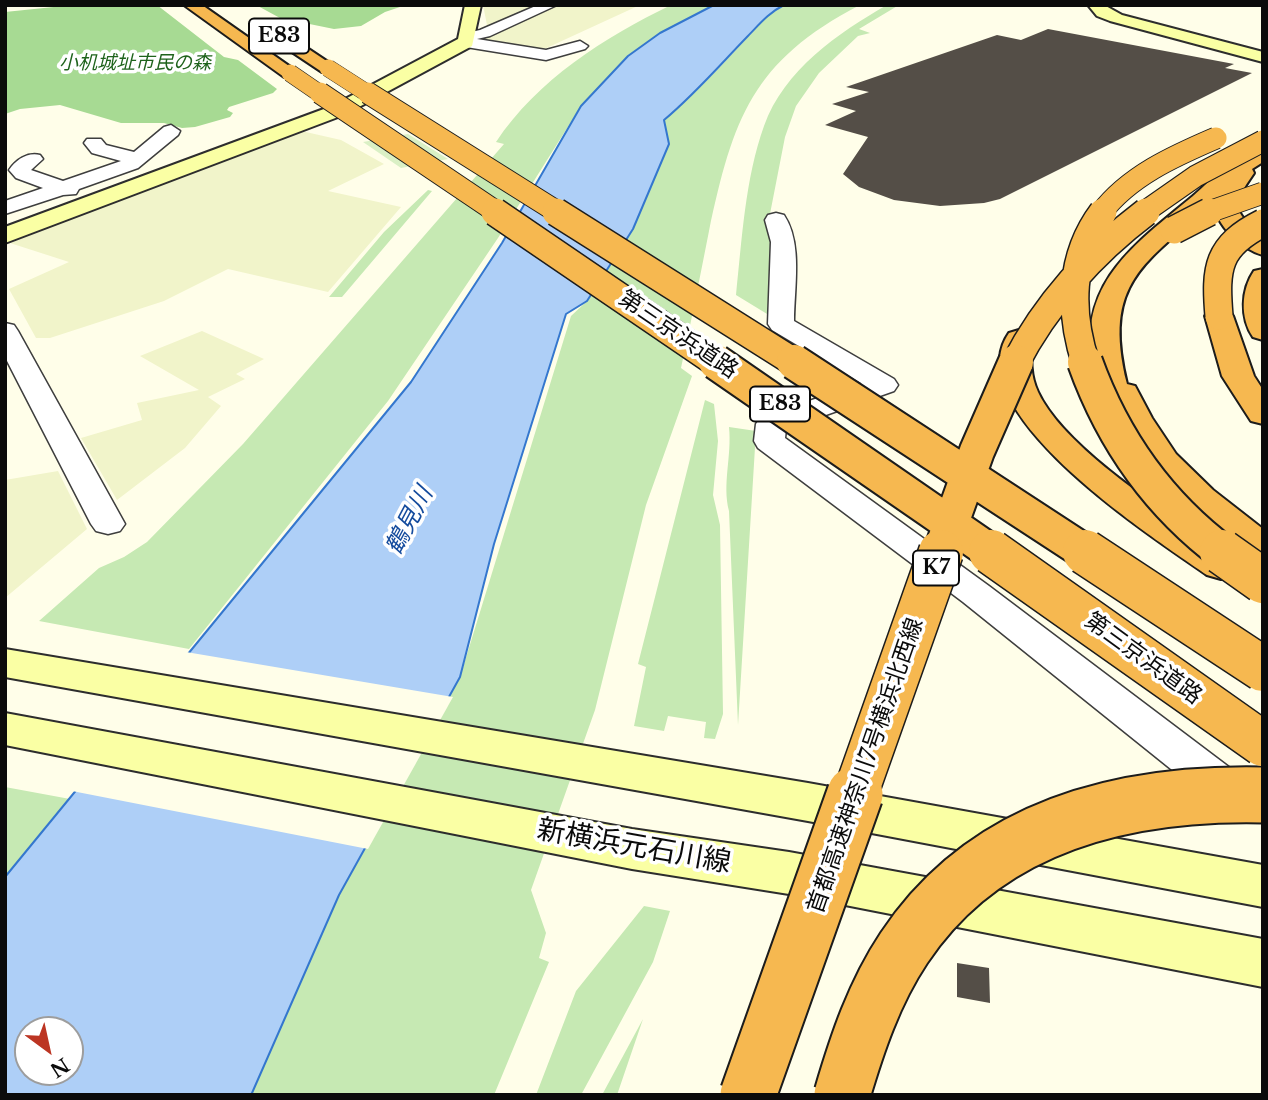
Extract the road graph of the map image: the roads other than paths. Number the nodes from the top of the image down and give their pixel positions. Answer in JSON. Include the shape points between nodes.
{"nodes":[{"id":1,"x":191,"y":5,"type":"edge"},
{"id":2,"x":473,"y":5,"type":"edge"},
{"id":3,"x":550,"y":5,"type":"edge"},
{"id":4,"x":1095,"y":5,"type":"edge"},
{"id":5,"x":252,"y":19,"type":"dead end"},
{"id":6,"x":467,"y":40,"type":"junction"},
{"id":7,"x":580,"y":46,"type":"dead end"},
{"id":8,"x":1263,"y":57,"type":"edge"},
{"id":9,"x":171,"y":131,"type":"dead end"},
{"id":10,"x":94,"y":143,"type":"dead end"},
{"id":11,"x":1262,"y":151,"type":"edge"},
{"id":12,"x":33,"y":159,"type":"dead end"},
{"id":13,"x":138,"y":159,"type":"junction"},
{"id":14,"x":61,"y":188,"type":"junction"},
{"id":15,"x":102,"y":200,"type":"junction"},
{"id":16,"x":5,"y":208,"type":"edge"},
{"id":17,"x":776,"y":220,"type":"dead end"},
{"id":18,"x":1263,"y":223,"type":"edge"},
{"id":19,"x":5,"y":236,"type":"edge"},
{"id":20,"x":1263,"y":247,"type":"edge"},
{"id":21,"x":1263,"y":277,"type":"edge"},
{"id":22,"x":1219,"y":316,"type":"junction"},
{"id":23,"x":1262,"y":327,"type":"edge"},
{"id":24,"x":5,"y":331,"type":"edge"},
{"id":25,"x":1263,"y":385,"type":"edge"},
{"id":26,"x":1263,"y":414,"type":"edge"},
{"id":27,"x":108,"y":524,"type":"dead end"},
{"id":28,"x":1263,"y":547,"type":"edge"},
{"id":29,"x":1263,"y":572,"type":"edge"},
{"id":30,"x":1263,"y":582,"type":"edge"},
{"id":31,"x":1263,"y":597,"type":"edge"},
{"id":32,"x":5,"y":663,"type":"edge"},
{"id":33,"x":1263,"y":669,"type":"edge"},
{"id":34,"x":5,"y":729,"type":"edge"},
{"id":35,"x":1263,"y":744,"type":"edge"},
{"id":36,"x":1263,"y":796,"type":"edge"},
{"id":37,"x":1263,"y":809,"type":"edge"},
{"id":38,"x":1263,"y":818,"type":"edge"},
{"id":39,"x":1263,"y":886,"type":"edge"},
{"id":40,"x":1260,"y":967,"type":"edge"},
{"id":41,"x":748,"y":1095,"type":"edge"},
{"id":42,"x":774,"y":1095,"type":"edge"},
{"id":43,"x":842,"y":1095,"type":"edge"},
{"id":44,"x":864,"y":1095,"type":"edge"}],
"edges":[{"from":1,"to":35,"type":"highway","name":"第三京浜道路","number":"E83","bridge":true,"via":[[709,355]]},
{"from":2,"to":6,"type":"street"},
{"from":3,"to":6,"type":"street"},
{"from":4,"to":8,"type":"street","via":[[1123,20]]},
{"from":5,"to":33,"type":"highway","name":"第三京浜道路","number":"E83","bridge":true,"via":[[765,343]]},
{"from":6,"to":7,"type":"street","via":[[546,55]]},
{"from":6,"to":15,"type":"street","via":[[339,110]]},
{"from":9,"to":13,"type":"street"},
{"from":10,"to":13,"type":"street","via":[[107,152]]},
{"from":11,"to":20,"type":"highway","via":[[1231,184],[1225,202],[1234,223]]},
{"from":11,"to":28,"type":"highway","bridge":true,"via":[[1218,206],[1154,246],[1125,285],[1115,310],[1112,338],[1117,376],[1154,453],[1220,516]]},
{"from":11,"to":29,"type":"highway","via":[[1159,235],[1122,273],[1108,298],[1102,328],[1114,396],[1147,463],[1203,525]]},
{"from":11,"to":30,"type":"highway","bridge":true,"via":[[1195,147],[1116,198],[1099,217],[1076,271],[1074,309],[1088,368],[1116,433],[1135,462],[1195,530]]},
{"from":11,"to":31,"type":"highway","via":[[1198,166],[1139,204],[1039,302],[1015,352],[1023,395],[1060,442],[1137,507]]},
{"from":11,"to":41,"type":"highway","name":"首都高速神奈川7号横浜北西線","number":"K7","bridge":true,"via":[[1176,188],[1122,231],[1070,283],[1034,331],[1010,374],[977,451]]},
{"from":11,"to":42,"type":"highway","name":"首都高速神奈川7号横浜北西線","number":"K7","bridge":true,"via":[[1180,202],[1108,258],[1046,334],[1014,395]]},
{"from":12,"to":14,"type":"street","via":[[19,170]]},
{"from":13,"to":14,"type":"street"},
{"from":14,"to":15,"type":"street"},
{"from":14,"to":16,"type":"street"},
{"from":15,"to":19,"type":"street"},
{"from":17,"to":38,"type":"street","via":[[783,242],[781,324],[884,386],[771,424],[769,441],[976,594]]},
{"from":18,"to":22,"type":"highway","bridge":true,"via":[[1223,252],[1217,267]]},
{"from":21,"to":23,"type":"highway","via":[[1258,286]]},
{"from":22,"to":25,"type":"highway","via":[[1236,353]]},
{"from":22,"to":26,"type":"highway","via":[[1238,376]]},
{"from":24,"to":27,"type":"street"},
{"from":32,"to":39,"type":"street"},
{"from":34,"to":40,"type":"street","name":"新横浜元石川線","via":[[632,849],[789,873]]},
{"from":36,"to":43,"type":"highway","bridge":true,"via":[[1178,796],[1120,806],[1063,821],[1007,848],[959,884],[915,931],[878,994]]},
{"from":37,"to":44,"type":"highway","via":[[1186,810],[1128,820],[1074,834],[1022,859],[973,897],[934,939],[897,1003]]}]}
